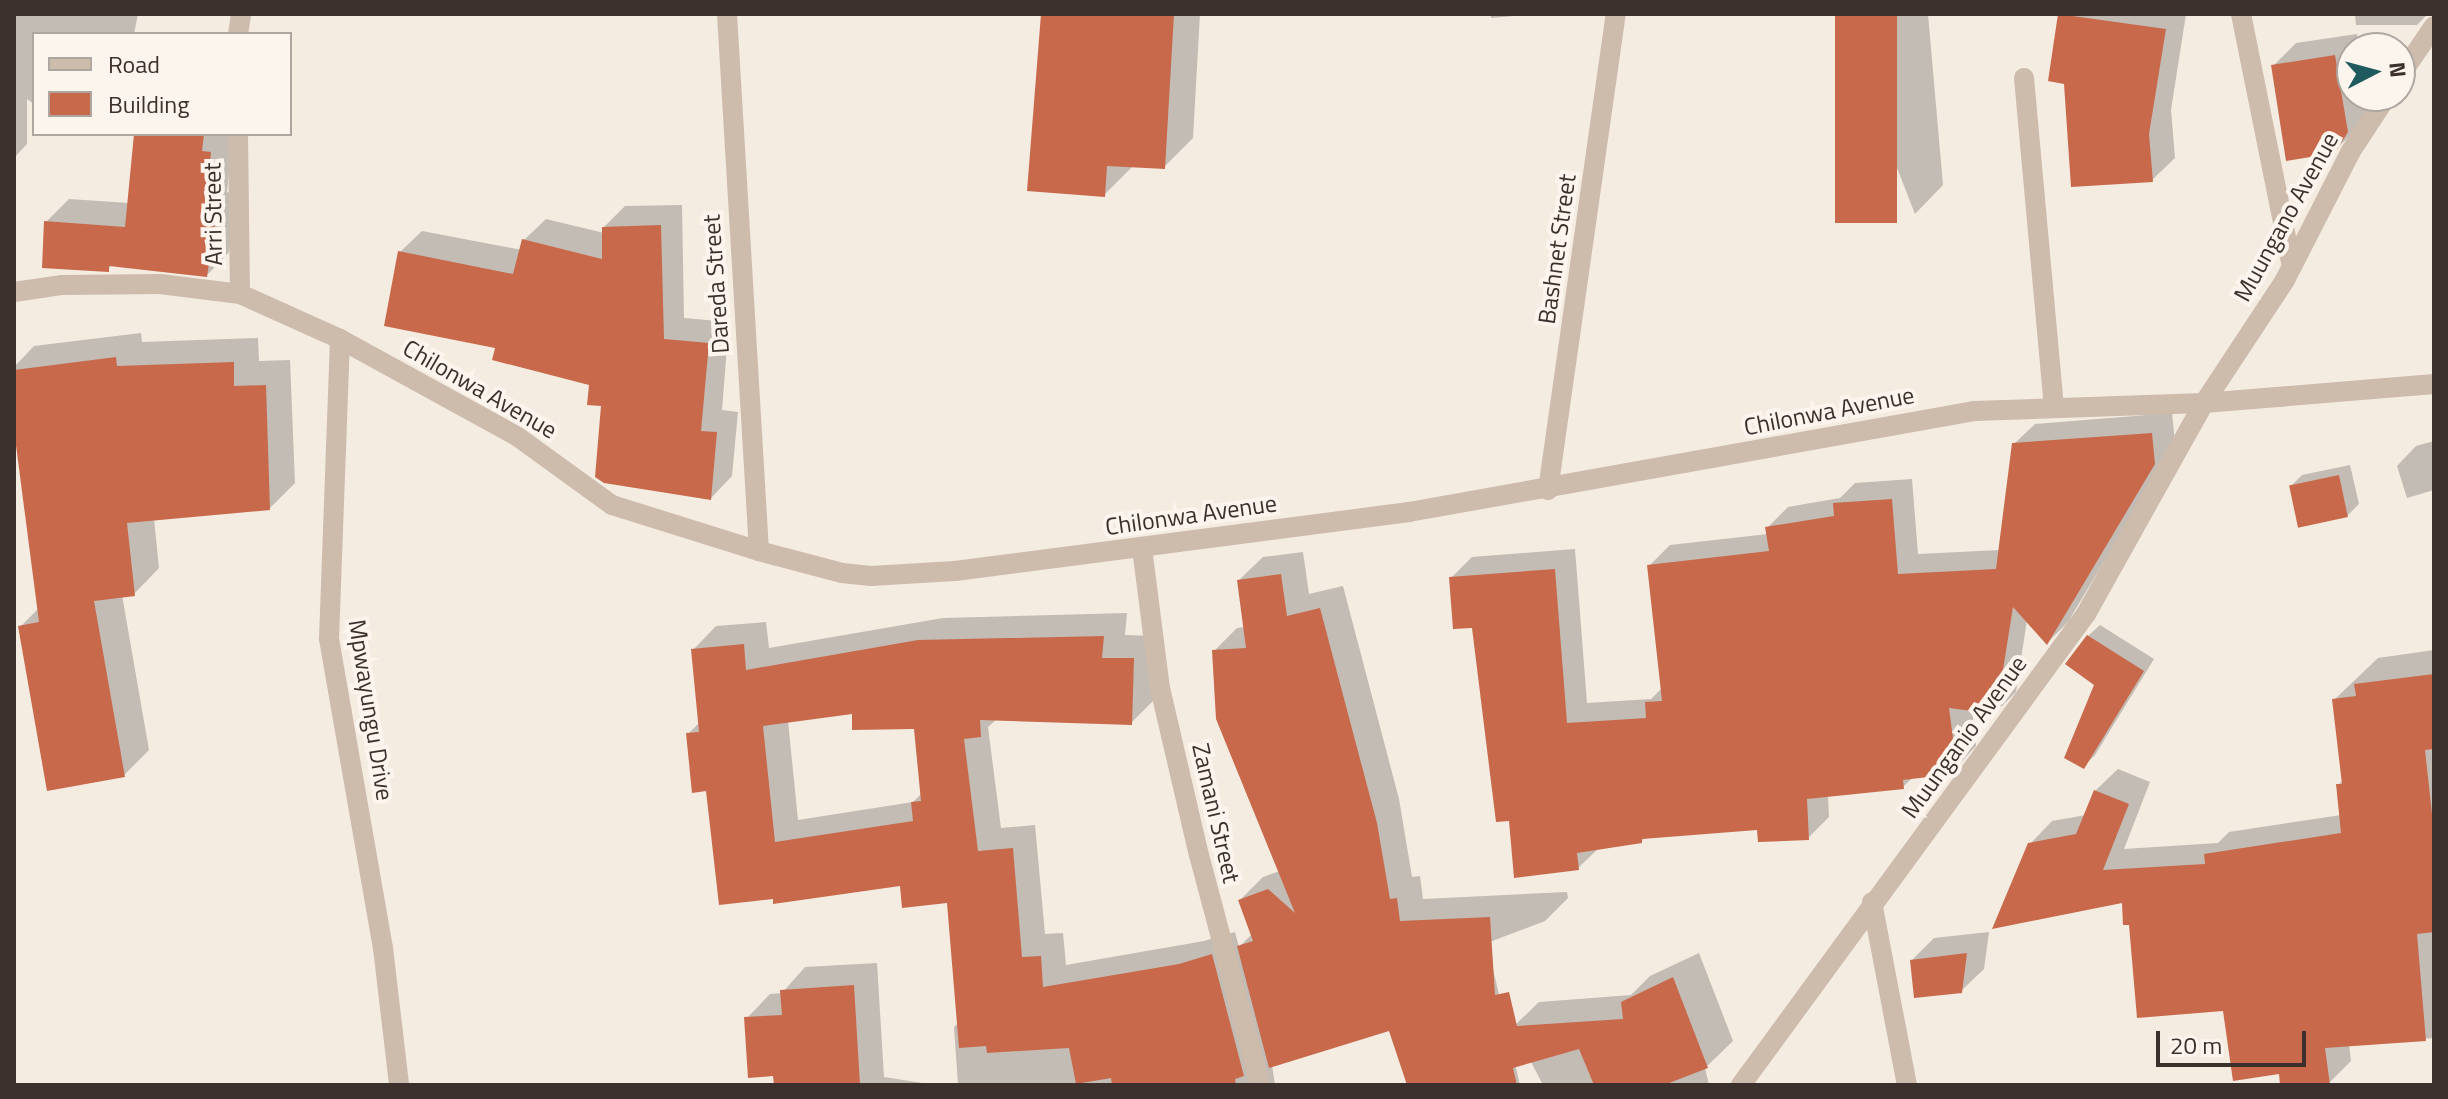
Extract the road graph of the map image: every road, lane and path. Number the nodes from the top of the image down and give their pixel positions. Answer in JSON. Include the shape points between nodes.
{"nodes":[{"id":1,"x":727,"y":14,"type":"edge"},
{"id":2,"x":1616,"y":14,"type":"edge"},
{"id":3,"x":2241,"y":14,"type":"edge"},
{"id":4,"x":2434,"y":26,"type":"edge"},
{"id":5,"x":2416,"y":52,"type":"edge"},
{"id":6,"x":2024,"y":78,"type":"dead end"},
{"id":7,"x":2377,"y":112,"type":"edge"},
{"id":8,"x":238,"y":136,"type":"edge"},
{"id":9,"x":2292,"y":266,"type":"junction"},
{"id":10,"x":14,"y":292,"type":"edge"},
{"id":11,"x":240,"y":294,"type":"junction"},
{"id":12,"x":340,"y":339,"type":"junction"},
{"id":13,"x":2434,"y":384,"type":"edge"},
{"id":14,"x":2204,"y":403,"type":"junction"},
{"id":15,"x":2054,"y":407,"type":"junction"},
{"id":16,"x":1548,"y":490,"type":"junction"},
{"id":17,"x":1142,"y":548,"type":"junction"},
{"id":18,"x":759,"y":551,"type":"junction"},
{"id":19,"x":1872,"y":902,"type":"junction"},
{"id":20,"x":399,"y":1085,"type":"edge"},
{"id":21,"x":1260,"y":1085,"type":"edge"},
{"id":22,"x":1741,"y":1085,"type":"edge"},
{"id":23,"x":1907,"y":1085,"type":"edge"}],
"edges":[{"from":1,"to":18,"type":"street","name":"Dareda Street"},
{"from":2,"to":16,"type":"street","name":"Bashnet Street"},
{"from":3,"to":9,"type":"street"},
{"from":4,"to":5,"type":"street"},
{"from":6,"to":15,"type":"street"},
{"from":7,"to":9,"type":"street","name":"Muungano Avenue"},
{"from":8,"to":11,"type":"street","name":"Arri Street"},
{"from":9,"to":14,"type":"street","name":"Muungano Avenue"},
{"from":10,"to":11,"type":"street","name":"Chilonwa Avenue","via":[[62,285],[160,284]]},
{"from":11,"to":12,"type":"street","name":"Chilonwa Avenue"},
{"from":12,"to":18,"type":"street","name":"Chilonwa Avenue","via":[[518,437],[612,505]]},
{"from":12,"to":20,"type":"street","name":"Mpwayungu Drive","via":[[329,639],[383,948]]},
{"from":13,"to":14,"type":"street","name":"Chilonwa Avenue"},
{"from":14,"to":15,"type":"street","name":"Chilonwa Avenue"},
{"from":14,"to":19,"type":"street","name":"Muunganio Avenue","via":[[2086,614]]},
{"from":15,"to":16,"type":"street","name":"Chilonwa Avenue","via":[[1913,420]]},
{"from":16,"to":17,"type":"street","name":"Chilonwa Avenue"},
{"from":17,"to":18,"type":"street","name":"Chilonwa Avenue","via":[[893,576],[842,573]]},
{"from":17,"to":21,"type":"street","name":"Zamani Street","via":[[1160,688]]},
{"from":19,"to":22,"type":"street","name":"Muunganio Avenue"},
{"from":19,"to":23,"type":"street"}]}
